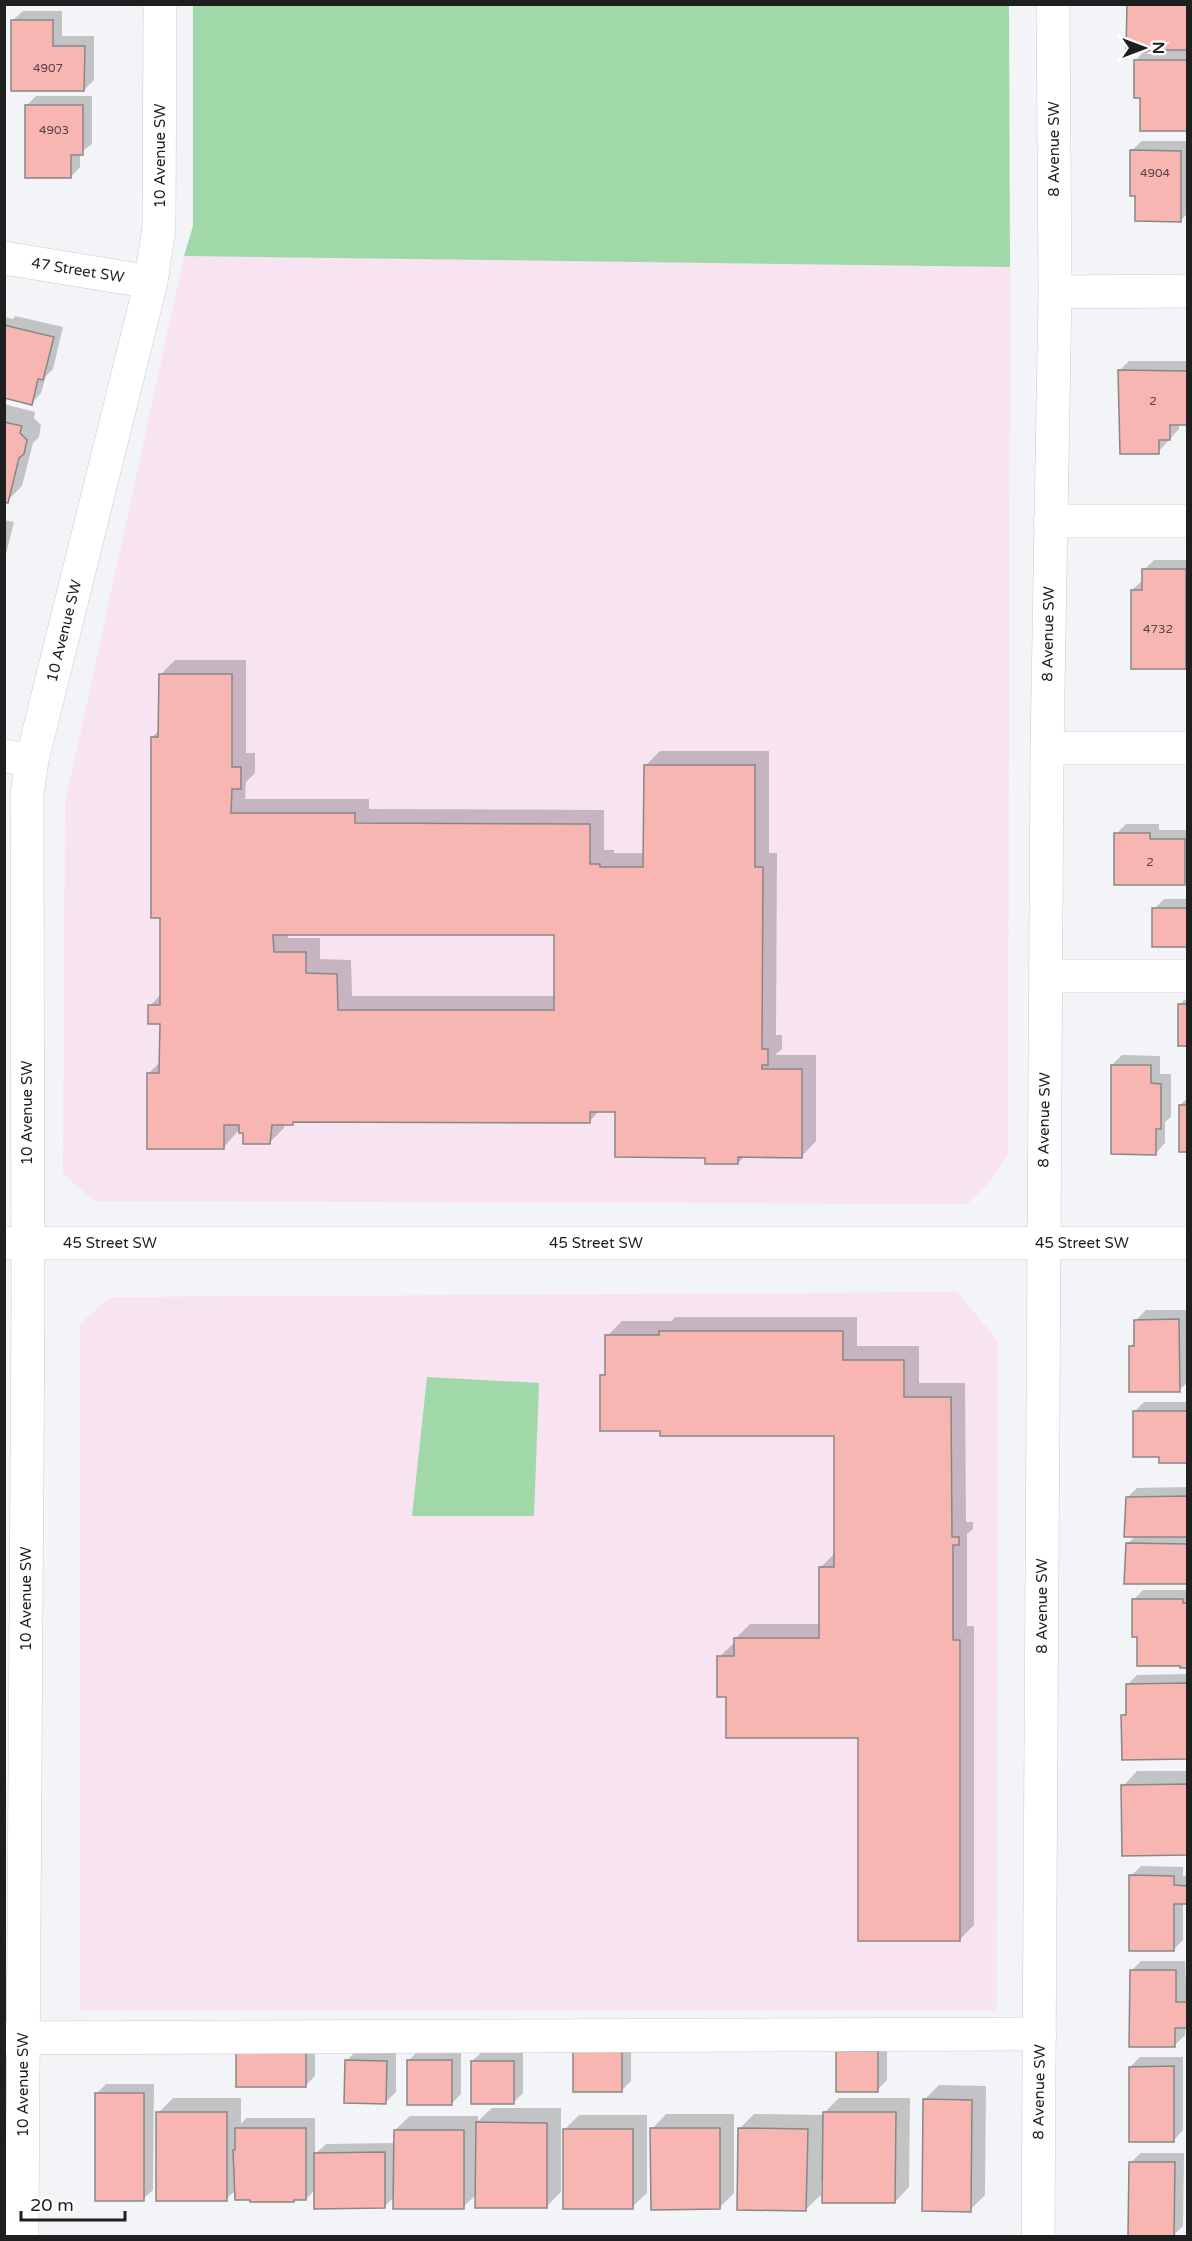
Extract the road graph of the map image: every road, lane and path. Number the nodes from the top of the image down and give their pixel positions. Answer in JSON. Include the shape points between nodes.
{"nodes":[{"id":1,"x":160,"y":4,"type":"edge"},
{"id":2,"x":1053,"y":4,"type":"edge"},
{"id":3,"x":4,"y":258,"type":"edge"},
{"id":4,"x":151,"y":282,"type":"junction"},
{"id":5,"x":1188,"y":291,"type":"edge"},
{"id":6,"x":1055,"y":292,"type":"junction"},
{"id":7,"x":1050,"y":521,"type":"junction"},
{"id":8,"x":1188,"y":521,"type":"edge"},
{"id":9,"x":1047,"y":748,"type":"junction"},
{"id":10,"x":1188,"y":748,"type":"edge"},
{"id":11,"x":18,"y":758,"type":"edge"},
{"id":12,"x":1046,"y":976,"type":"junction"},
{"id":13,"x":1188,"y":976,"type":"edge"},
{"id":14,"x":16,"y":1243,"type":"edge"},
{"id":15,"x":1043,"y":1243,"type":"junction"},
{"id":16,"x":1188,"y":1243,"type":"edge"},
{"id":17,"x":14,"y":1818,"type":"edge"},
{"id":18,"x":1040,"y":2034,"type":"junction"},
{"id":19,"x":14,"y":2038,"type":"edge"},
{"id":20,"x":22,"y":2236,"type":"edge"},
{"id":21,"x":1038,"y":2236,"type":"edge"}],
"edges":[{"from":1,"to":4,"type":"street","name":"10 Avenue SW","via":[[159,227]]},
{"from":2,"to":6,"type":"street","name":"8 Avenue SW"},
{"from":3,"to":4,"type":"street","name":"47 Street SW"},
{"from":4,"to":11,"type":"street","name":"10 Avenue SW"},
{"from":5,"to":6,"type":"street"},
{"from":6,"to":7,"type":"street","name":"8 Avenue SW"},
{"from":7,"to":8,"type":"street"},
{"from":7,"to":9,"type":"street","name":"8 Avenue SW"},
{"from":9,"to":10,"type":"street"},
{"from":9,"to":12,"type":"street","name":"8 Avenue SW"},
{"from":11,"to":14,"type":"street","name":"10 Avenue SW","via":[[27,794]]},
{"from":12,"to":13,"type":"street"},
{"from":12,"to":15,"type":"street","name":"8 Avenue SW"},
{"from":14,"to":15,"type":"street","name":"45 Street SW"},
{"from":14,"to":17,"type":"street","name":"10 Avenue SW"},
{"from":15,"to":16,"type":"street","name":"45 Street SW"},
{"from":15,"to":18,"type":"street","name":"8 Avenue SW"},
{"from":17,"to":19,"type":"street","name":"10 Avenue SW"},
{"from":18,"to":19,"type":"street"},
{"from":18,"to":21,"type":"street","name":"8 Avenue SW"},
{"from":19,"to":20,"type":"street","name":"10 Avenue SW"}]}
